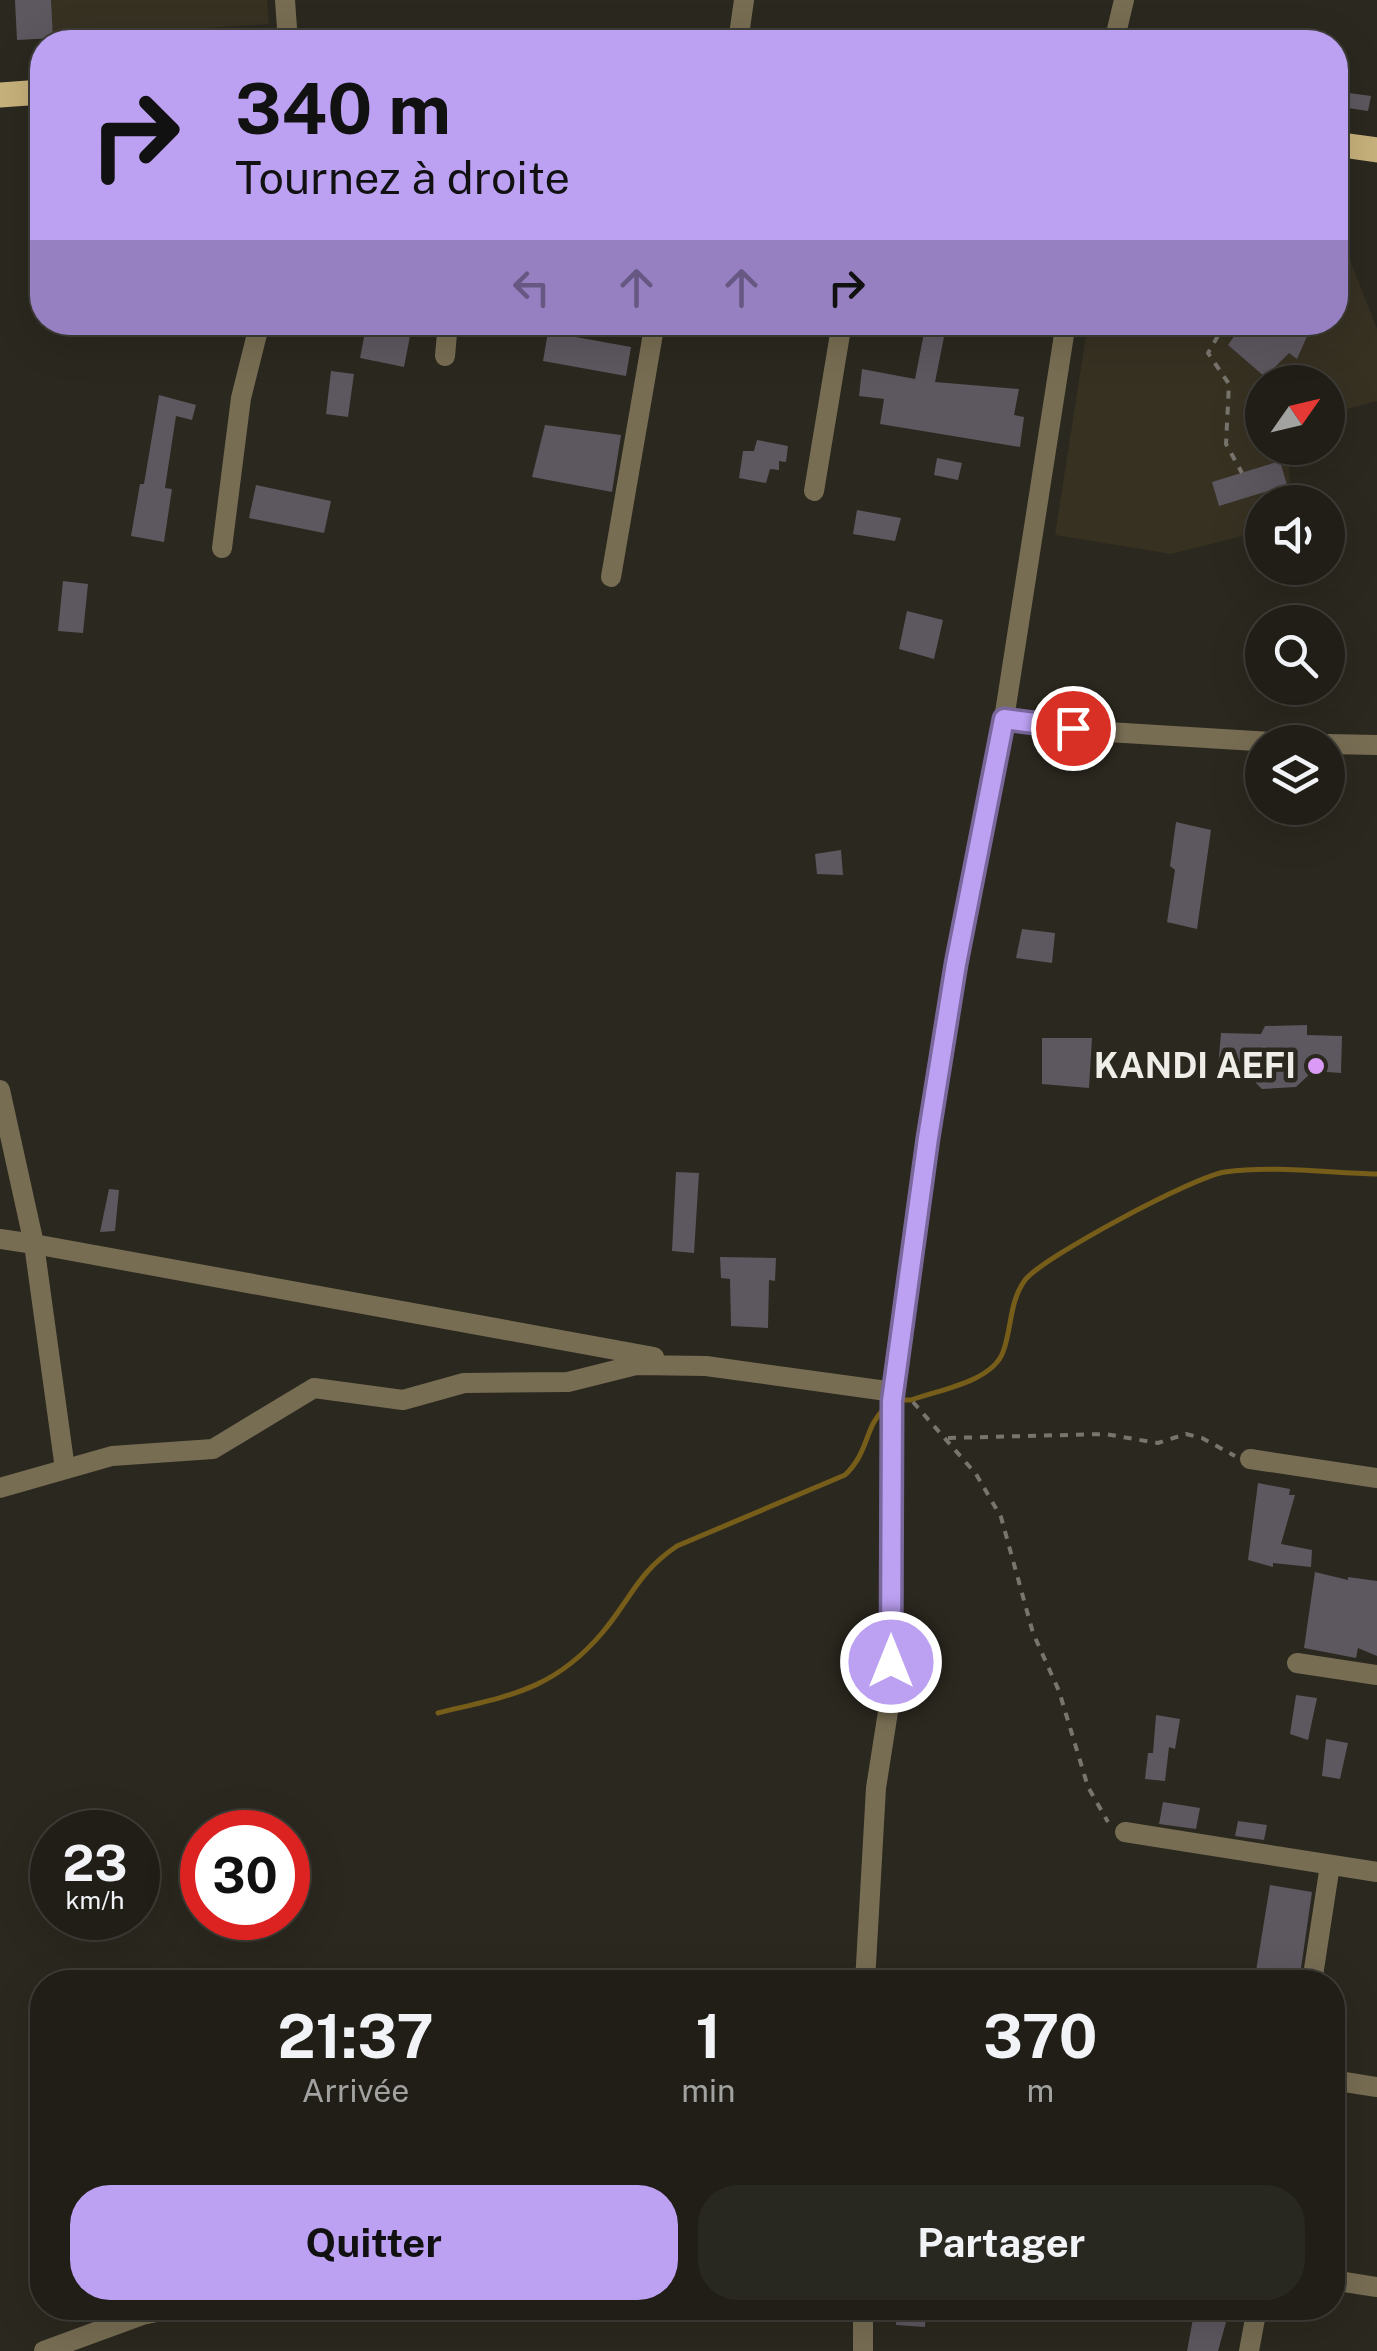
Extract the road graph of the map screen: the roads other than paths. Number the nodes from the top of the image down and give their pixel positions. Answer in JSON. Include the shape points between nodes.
{"nodes":[{"id":1,"x":285,"y":0,"type":"edge"},
{"id":2,"x":744,"y":0,"type":"edge"},
{"id":3,"x":1124,"y":0,"type":"edge"},
{"id":4,"x":287,"y":30,"type":"edge"},
{"id":5,"x":740,"y":30,"type":"edge"},
{"id":6,"x":1117,"y":30,"type":"edge"},
{"id":7,"x":30,"y":93,"type":"edge"},
{"id":8,"x":0,"y":95,"type":"edge"},
{"id":9,"x":1348,"y":146,"type":"edge"},
{"id":10,"x":1377,"y":150,"type":"edge"},
{"id":11,"x":257,"y":335,"type":"edge"},
{"id":12,"x":446,"y":335,"type":"edge"},
{"id":13,"x":652,"y":335,"type":"edge"},
{"id":14,"x":840,"y":335,"type":"edge"},
{"id":15,"x":1064,"y":335,"type":"edge"},
{"id":16,"x":444,"y":356,"type":"dead end"},
{"id":17,"x":814,"y":491,"type":"dead end"},
{"id":18,"x":222,"y":548,"type":"dead end"},
{"id":19,"x":610,"y":577,"type":"dead end"},
{"id":20,"x":1004,"y":719,"type":"junction"},
{"id":21,"x":1245,"y":740,"type":"edge"},
{"id":22,"x":1345,"y":744,"type":"edge"},
{"id":23,"x":1377,"y":745,"type":"edge"},
{"id":24,"x":0,"y":1090,"type":"edge"},
{"id":25,"x":0,"y":1238,"type":"edge"},
{"id":26,"x":34,"y":1244,"type":"junction"},
{"id":27,"x":706,"y":1366,"type":"junction"},
{"id":28,"x":894,"y":1388,"type":"junction"},
{"id":29,"x":1250,"y":1459,"type":"road end"},
{"id":30,"x":66,"y":1469,"type":"junction"},
{"id":31,"x":1377,"y":1478,"type":"edge"},
{"id":32,"x":0,"y":1488,"type":"edge"},
{"id":33,"x":1297,"y":1663,"type":"dead end"},
{"id":34,"x":1377,"y":1675,"type":"edge"},
{"id":35,"x":1125,"y":1832,"type":"road end"},
{"id":36,"x":1330,"y":1865,"type":"junction"},
{"id":37,"x":1377,"y":1872,"type":"edge"},
{"id":38,"x":865,"y":1970,"type":"edge"},
{"id":39,"x":1314,"y":1970,"type":"edge"},
{"id":40,"x":1345,"y":2082,"type":"edge"},
{"id":41,"x":1377,"y":2087,"type":"edge"},
{"id":42,"x":1345,"y":2282,"type":"edge"},
{"id":43,"x":1377,"y":2287,"type":"edge"},
{"id":44,"x":128,"y":2320,"type":"edge"},
{"id":45,"x":863,"y":2320,"type":"edge"},
{"id":46,"x":1255,"y":2320,"type":"edge"},
{"id":47,"x":44,"y":2351,"type":"edge"},
{"id":48,"x":863,"y":2351,"type":"edge"},
{"id":49,"x":1249,"y":2351,"type":"edge"}],
"edges":[{"from":1,"to":4,"type":"street"},
{"from":2,"to":5,"type":"street"},
{"from":3,"to":6,"type":"street"},
{"from":7,"to":8,"type":"main road"},
{"from":9,"to":10,"type":"main road"},
{"from":11,"to":18,"type":"street","via":[[241,398]]},
{"from":12,"to":16,"type":"street"},
{"from":13,"to":19,"type":"street"},
{"from":14,"to":17,"type":"street"},
{"from":15,"to":20,"type":"street"},
{"from":20,"to":21,"type":"street"},
{"from":20,"to":28,"type":"street","via":[[956,964]]},
{"from":22,"to":23,"type":"street"},
{"from":24,"to":26,"type":"street"},
{"from":25,"to":26,"type":"street"},
{"from":26,"to":27,"type":"street"},
{"from":26,"to":30,"type":"street"},
{"from":27,"to":28,"type":"street"},
{"from":27,"to":30,"type":"street","via":[[636,1365],[568,1382],[464,1384],[403,1400],[314,1388],[214,1450],[112,1456]]},
{"from":28,"to":38,"type":"street","via":[[890,1699],[876,1788]]},
{"from":29,"to":31,"type":"street"},
{"from":30,"to":32,"type":"street"},
{"from":33,"to":34,"type":"street"},
{"from":35,"to":36,"type":"street"},
{"from":36,"to":37,"type":"street"},
{"from":36,"to":39,"type":"street"},
{"from":40,"to":41,"type":"street"},
{"from":42,"to":43,"type":"street"},
{"from":44,"to":47,"type":"street"},
{"from":45,"to":48,"type":"street"},
{"from":46,"to":49,"type":"street"}]}
